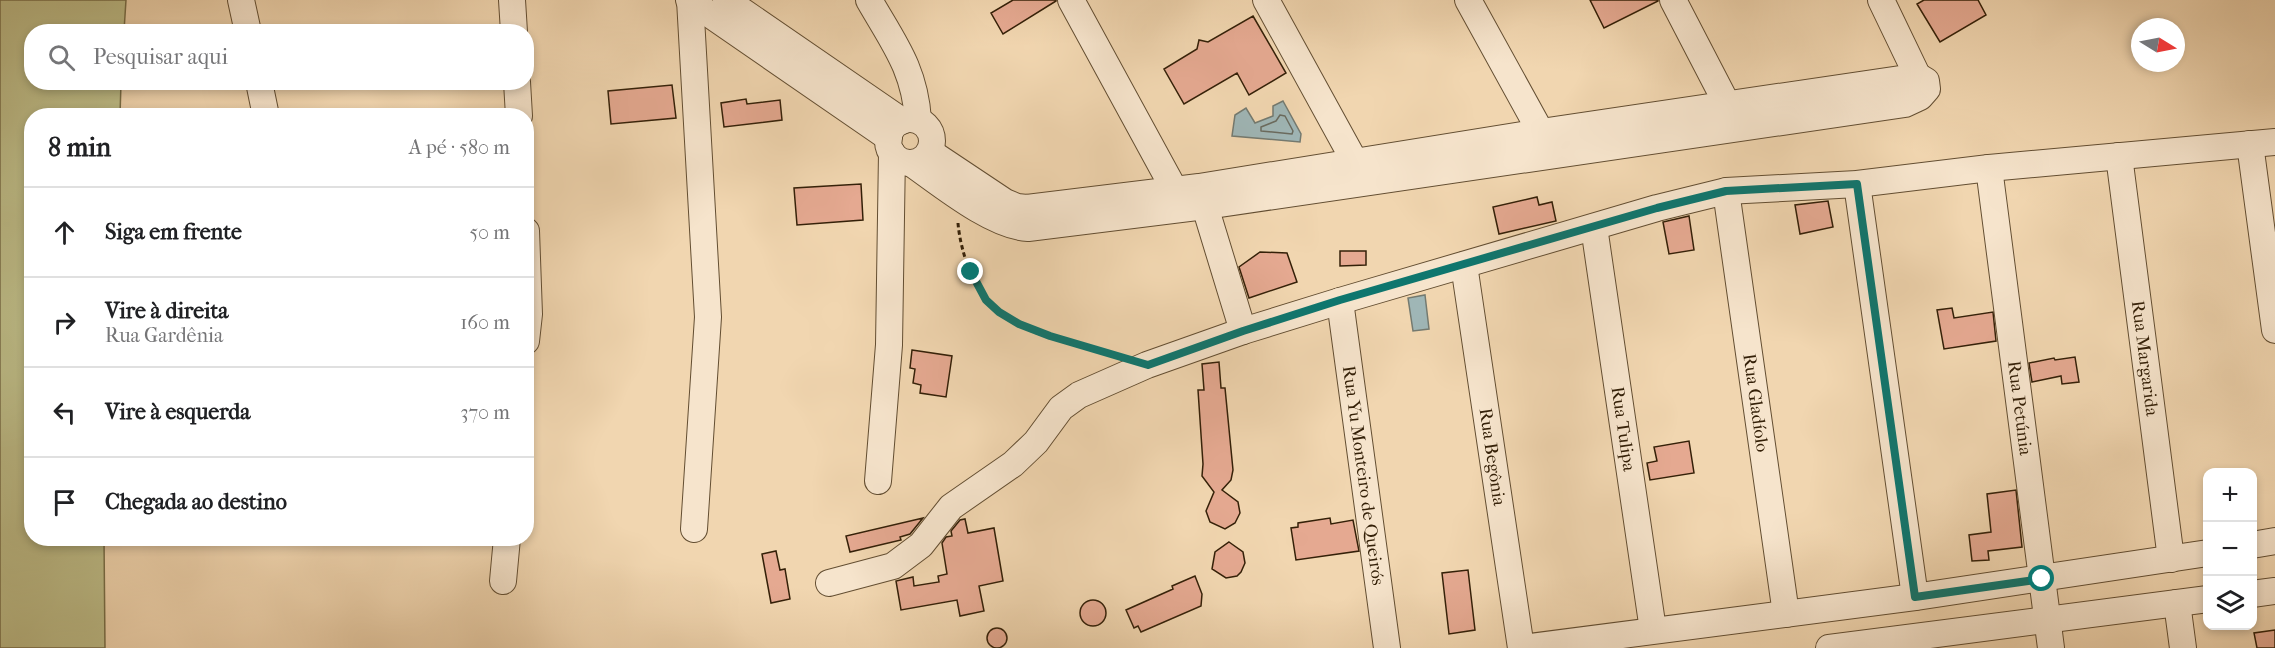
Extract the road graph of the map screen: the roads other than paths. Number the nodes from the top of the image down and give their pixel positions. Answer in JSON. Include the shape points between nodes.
{"nodes":[{"id":1,"x":241,"y":0,"type":"edge"},
{"id":2,"x":512,"y":0,"type":"edge"},
{"id":3,"x":690,"y":0,"type":"edge"},
{"id":4,"x":726,"y":0,"type":"edge"},
{"id":5,"x":868,"y":0,"type":"edge"},
{"id":6,"x":1071,"y":0,"type":"edge"},
{"id":7,"x":1266,"y":0,"type":"edge"},
{"id":8,"x":1468,"y":0,"type":"edge"},
{"id":9,"x":1673,"y":0,"type":"edge"},
{"id":10,"x":1881,"y":0,"type":"edge"},
{"id":11,"x":246,"y":24,"type":"edge"},
{"id":12,"x":514,"y":24,"type":"edge"},
{"id":13,"x":261,"y":90,"type":"edge"},
{"id":14,"x":517,"y":90,"type":"edge"},
{"id":15,"x":264,"y":108,"type":"edge"},
{"id":16,"x":519,"y":108,"type":"edge"},
{"id":17,"x":1731,"y":117,"type":"junction"},
{"id":18,"x":1541,"y":132,"type":"junction"},
{"id":19,"x":907,"y":141,"type":"junction"},
{"id":20,"x":2263,"y":143,"type":"edge"},
{"id":21,"x":1554,"y":156,"type":"junction"},
{"id":22,"x":2119,"y":156,"type":"junction"},
{"id":23,"x":1989,"y":168,"type":"junction"},
{"id":24,"x":1359,"y":172,"type":"junction"},
{"id":25,"x":1857,"y":184,"type":"junction"},
{"id":26,"x":1726,"y":191,"type":"junction"},
{"id":27,"x":1190,"y":197,"type":"junction"},
{"id":28,"x":1594,"y":227,"type":"junction"},
{"id":29,"x":1464,"y":266,"type":"junction"},
{"id":30,"x":1340,"y":300,"type":"junction"},
{"id":31,"x":2275,"y":330,"type":"edge"},
{"id":32,"x":1243,"y":331,"type":"junction"},
{"id":33,"x":878,"y":481,"type":"dead end"},
{"id":34,"x":694,"y":528,"type":"dead end"},
{"id":35,"x":2275,"y":541,"type":"edge"},
{"id":36,"x":2257,"y":544,"type":"edge"},
{"id":37,"x":506,"y":546,"type":"edge"},
{"id":38,"x":2203,"y":554,"type":"edge"},
{"id":39,"x":2171,"y":559,"type":"junction"},
{"id":40,"x":2042,"y":579,"type":"junction"},
{"id":41,"x":503,"y":581,"type":"dead end"},
{"id":42,"x":829,"y":583,"type":"dead end"},
{"id":43,"x":2275,"y":591,"type":"edge"},
{"id":44,"x":2257,"y":593,"type":"edge"},
{"id":45,"x":1915,"y":597,"type":"junction"},
{"id":46,"x":2203,"y":600,"type":"edge"},
{"id":47,"x":2177,"y":603,"type":"junction"},
{"id":48,"x":1786,"y":614,"type":"junction"},
{"id":49,"x":2048,"y":619,"type":"junction"},
{"id":50,"x":1653,"y":630,"type":"junction"},
{"id":51,"x":1387,"y":648,"type":"edge"},
{"id":52,"x":1522,"y":648,"type":"edge"},
{"id":53,"x":1829,"y":648,"type":"edge"},
{"id":54,"x":2051,"y":648,"type":"edge"},
{"id":55,"x":2183,"y":648,"type":"edge"}],
"edges":[{"from":1,"to":11,"type":"street"},
{"from":2,"to":12,"type":"street"},
{"from":3,"to":19,"type":"street"},
{"from":3,"to":34,"type":"street","via":[[708,317]]},
{"from":4,"to":19,"type":"street"},
{"from":5,"to":19,"type":"street","via":[[911,77],[916,101]]},
{"from":6,"to":27,"type":"street"},
{"from":7,"to":24,"type":"street"},
{"from":8,"to":18,"type":"street"},
{"from":9,"to":17,"type":"street"},
{"from":10,"to":17,"type":"street","via":[[1918,77],[1926,81],[1924,94],[1905,104]]},
{"from":13,"to":15,"type":"street"},
{"from":14,"to":16,"type":"street"},
{"from":17,"to":18,"type":"street"},
{"from":17,"to":21,"type":"street"},
{"from":18,"to":21,"type":"street"},
{"from":18,"to":24,"type":"street"},
{"from":19,"to":27,"type":"street","via":[[996,197],[1022,208]]},
{"from":19,"to":27,"type":"street","via":[[960,197],[996,219],[1020,227]]},
{"from":19,"to":33,"type":"street"},
{"from":20,"to":22,"type":"street"},
{"from":20,"to":31,"type":"street"},
{"from":21,"to":24,"type":"street"},
{"from":22,"to":23,"type":"street"},
{"from":22,"to":39,"type":"street","name":"Rua Margarida"},
{"from":23,"to":25,"type":"street"},
{"from":23,"to":40,"type":"street","name":"Rua Petúnia"},
{"from":24,"to":27,"type":"street"},
{"from":25,"to":26,"type":"street"},
{"from":25,"to":45,"type":"street"},
{"from":26,"to":28,"type":"street"},
{"from":26,"to":48,"type":"street","name":"Rua Gladíolo"},
{"from":27,"to":32,"type":"street"},
{"from":28,"to":29,"type":"street"},
{"from":28,"to":50,"type":"street","name":"Rua Tulipa"},
{"from":29,"to":30,"type":"street"},
{"from":29,"to":52,"type":"street","name":"Rua Begônia"},
{"from":30,"to":32,"type":"street"},
{"from":30,"to":51,"type":"street","name":"Rua Yu Monteiro de Queirós"},
{"from":32,"to":42,"type":"street","via":[[1148,365],[1067,402],[1036,442],[1013,464],[951,507],[921,545],[893,566]]},
{"from":35,"to":36,"type":"street"},
{"from":37,"to":41,"type":"street"},
{"from":38,"to":39,"type":"street"},
{"from":39,"to":40,"type":"street"},
{"from":40,"to":45,"type":"street"},
{"from":40,"to":49,"type":"street","name":"Rua Petúnia"},
{"from":43,"to":44,"type":"street"},
{"from":45,"to":48,"type":"street"},
{"from":46,"to":47,"type":"street"},
{"from":47,"to":49,"type":"street"},
{"from":47,"to":55,"type":"street"},
{"from":48,"to":50,"type":"street"},
{"from":49,"to":53,"type":"street"},
{"from":49,"to":54,"type":"street","name":"Rua Petúnia"},
{"from":50,"to":52,"type":"street"}]}
